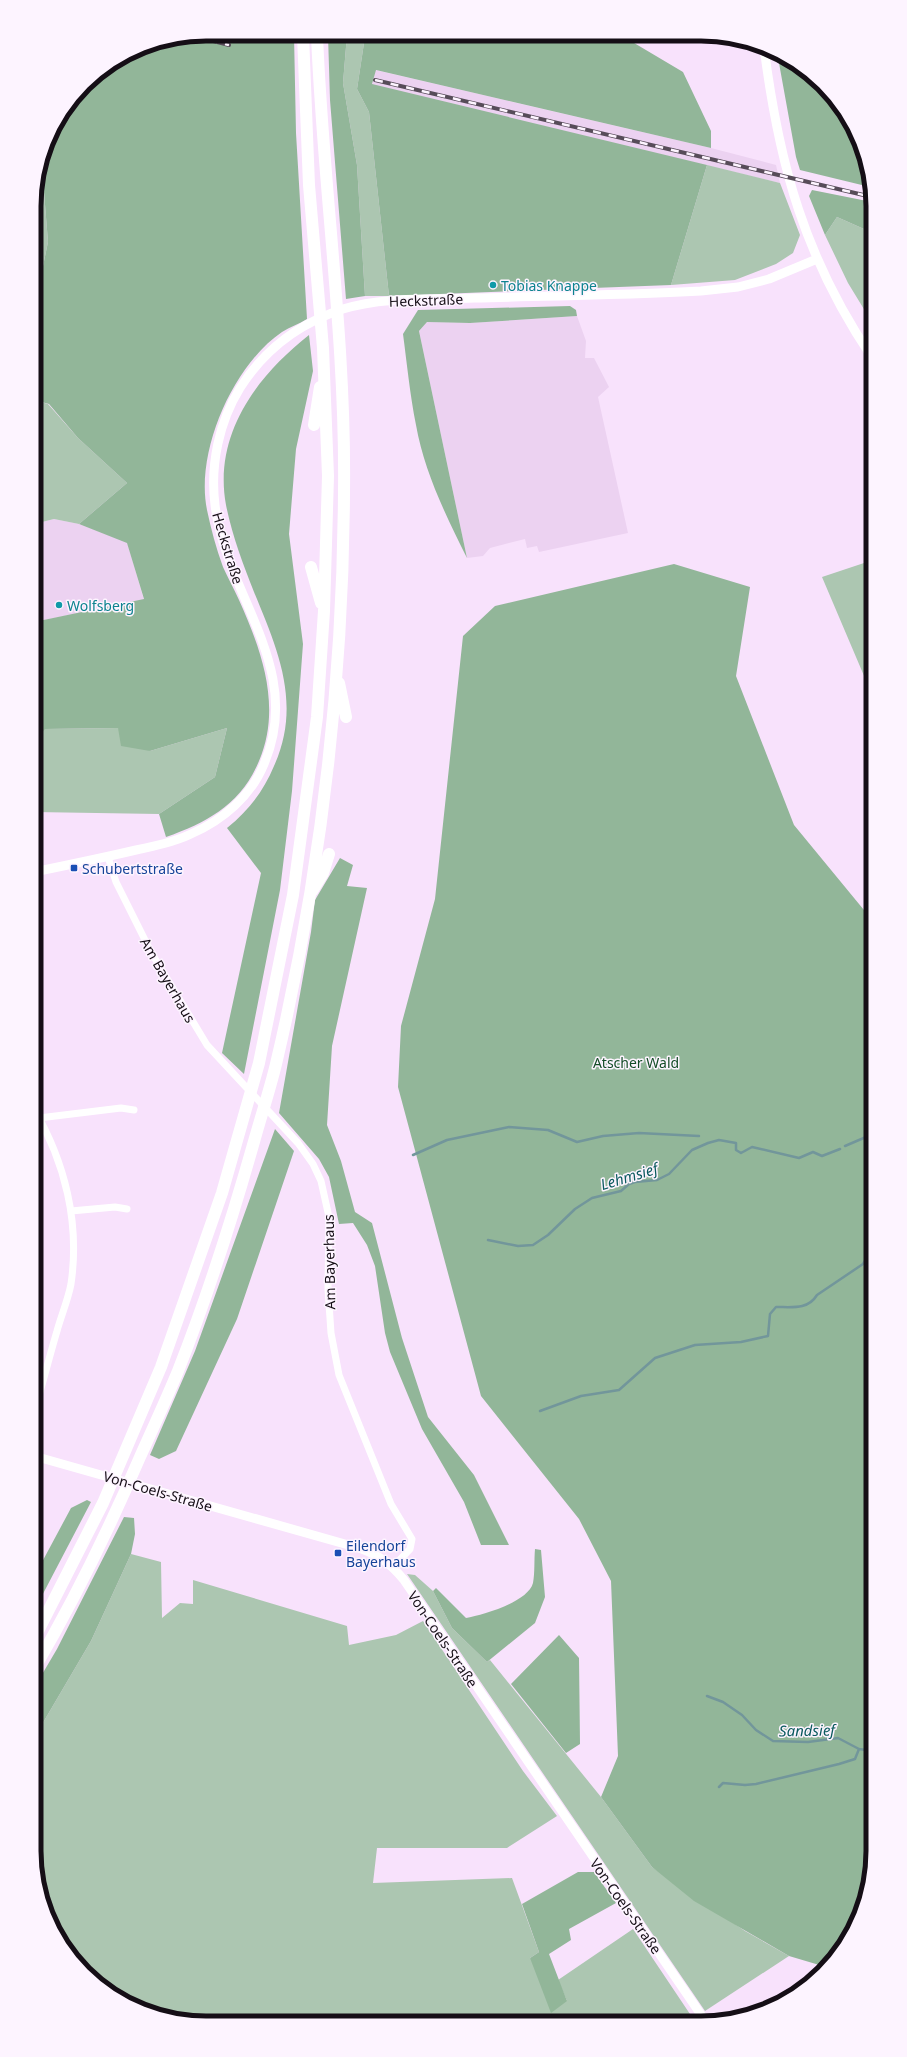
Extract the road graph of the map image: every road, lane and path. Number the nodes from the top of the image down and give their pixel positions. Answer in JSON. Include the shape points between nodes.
{"nodes":[{"id":1,"x":303,"y":41,"type":"edge"},
{"id":2,"x":317,"y":41,"type":"edge"},
{"id":3,"x":765,"y":54,"type":"edge"},
{"id":4,"x":817,"y":259,"type":"junction"},
{"id":5,"x":866,"y":347,"type":"edge"},
{"id":6,"x":324,"y":364,"type":"junction"},
{"id":7,"x":314,"y":425,"type":"dead end"},
{"id":8,"x":311,"y":567,"type":"dead end"},
{"id":9,"x":324,"y":611,"type":"junction"},
{"id":10,"x":336,"y":670,"type":"junction"},
{"id":11,"x":346,"y":717,"type":"dead end"},
{"id":12,"x":329,"y":854,"type":"dead end"},
{"id":13,"x":108,"y":857,"type":"junction"},
{"id":14,"x":41,"y":871,"type":"edge"},
{"id":15,"x":308,"y":898,"type":"junction"},
{"id":16,"x":134,"y":1110,"type":"dead end"},
{"id":17,"x":41,"y":1118,"type":"edge"},
{"id":18,"x":41,"y":1122,"type":"edge"},
{"id":19,"x":127,"y":1208,"type":"dead end"},
{"id":20,"x":71,"y":1211,"type":"junction"},
{"id":21,"x":41,"y":1389,"type":"edge"},
{"id":22,"x":41,"y":1458,"type":"edge"},
{"id":23,"x":394,"y":1567,"type":"junction"},
{"id":24,"x":41,"y":1625,"type":"edge"},
{"id":25,"x":41,"y":1657,"type":"edge"},
{"id":26,"x":702,"y":2016,"type":"edge"}],
"edges":[{"from":1,"to":6,"type":"highway","via":[[309,185]]},
{"from":2,"to":10,"type":"highway","via":[[339,344],[344,491]]},
{"from":3,"to":4,"type":"main road","via":[[781,152],[794,198]]},
{"from":4,"to":5,"type":"main road","via":[[835,296]]},
{"from":4,"to":13,"type":"main road","name":"Heckstraße","via":[[769,279],[738,287],[701,291],[416,300],[365,304],[326,316],[284,338],[249,374],[232,401],[218,444],[214,475],[215,504],[221,534],[271,666],[277,722],[271,748],[259,776],[248,792],[232,809],[214,822],[169,843]]},
{"from":6,"to":7,"type":"highway"},
{"from":6,"to":9,"type":"highway","via":[[328,476]]},
{"from":8,"to":9,"type":"highway"},
{"from":9,"to":24,"type":"highway","via":[[317,717],[293,894],[259,1063],[222,1193],[161,1367],[103,1503]]},
{"from":10,"to":11,"type":"highway"},
{"from":10,"to":15,"type":"highway","via":[[323,801]]},
{"from":12,"to":15,"type":"highway","via":[[323,873]]},
{"from":13,"to":14,"type":"main road","name":"Heckstraße"},
{"from":13,"to":23,"type":"street","name":"Am Bayerhaus","via":[[116,882],[151,952],[207,1045],[298,1143],[314,1164],[321,1181],[329,1217],[328,1289],[331,1334],[339,1375],[391,1504],[412,1539],[410,1549]]},
{"from":15,"to":25,"type":"highway","via":[[275,1066],[237,1201],[178,1372],[117,1511]]},
{"from":16,"to":17,"type":"street","via":[[121,1108]]},
{"from":18,"to":20,"type":"street","via":[[65,1178]]},
{"from":19,"to":20,"type":"street"},
{"from":20,"to":21,"type":"street","via":[[74,1244],[71,1285]]},
{"from":22,"to":23,"type":"main road","name":"Von-Coels-Straße","via":[[359,1548],[383,1558]]},
{"from":23,"to":26,"type":"main road","name":"Von-Coels-Straße"}]}
